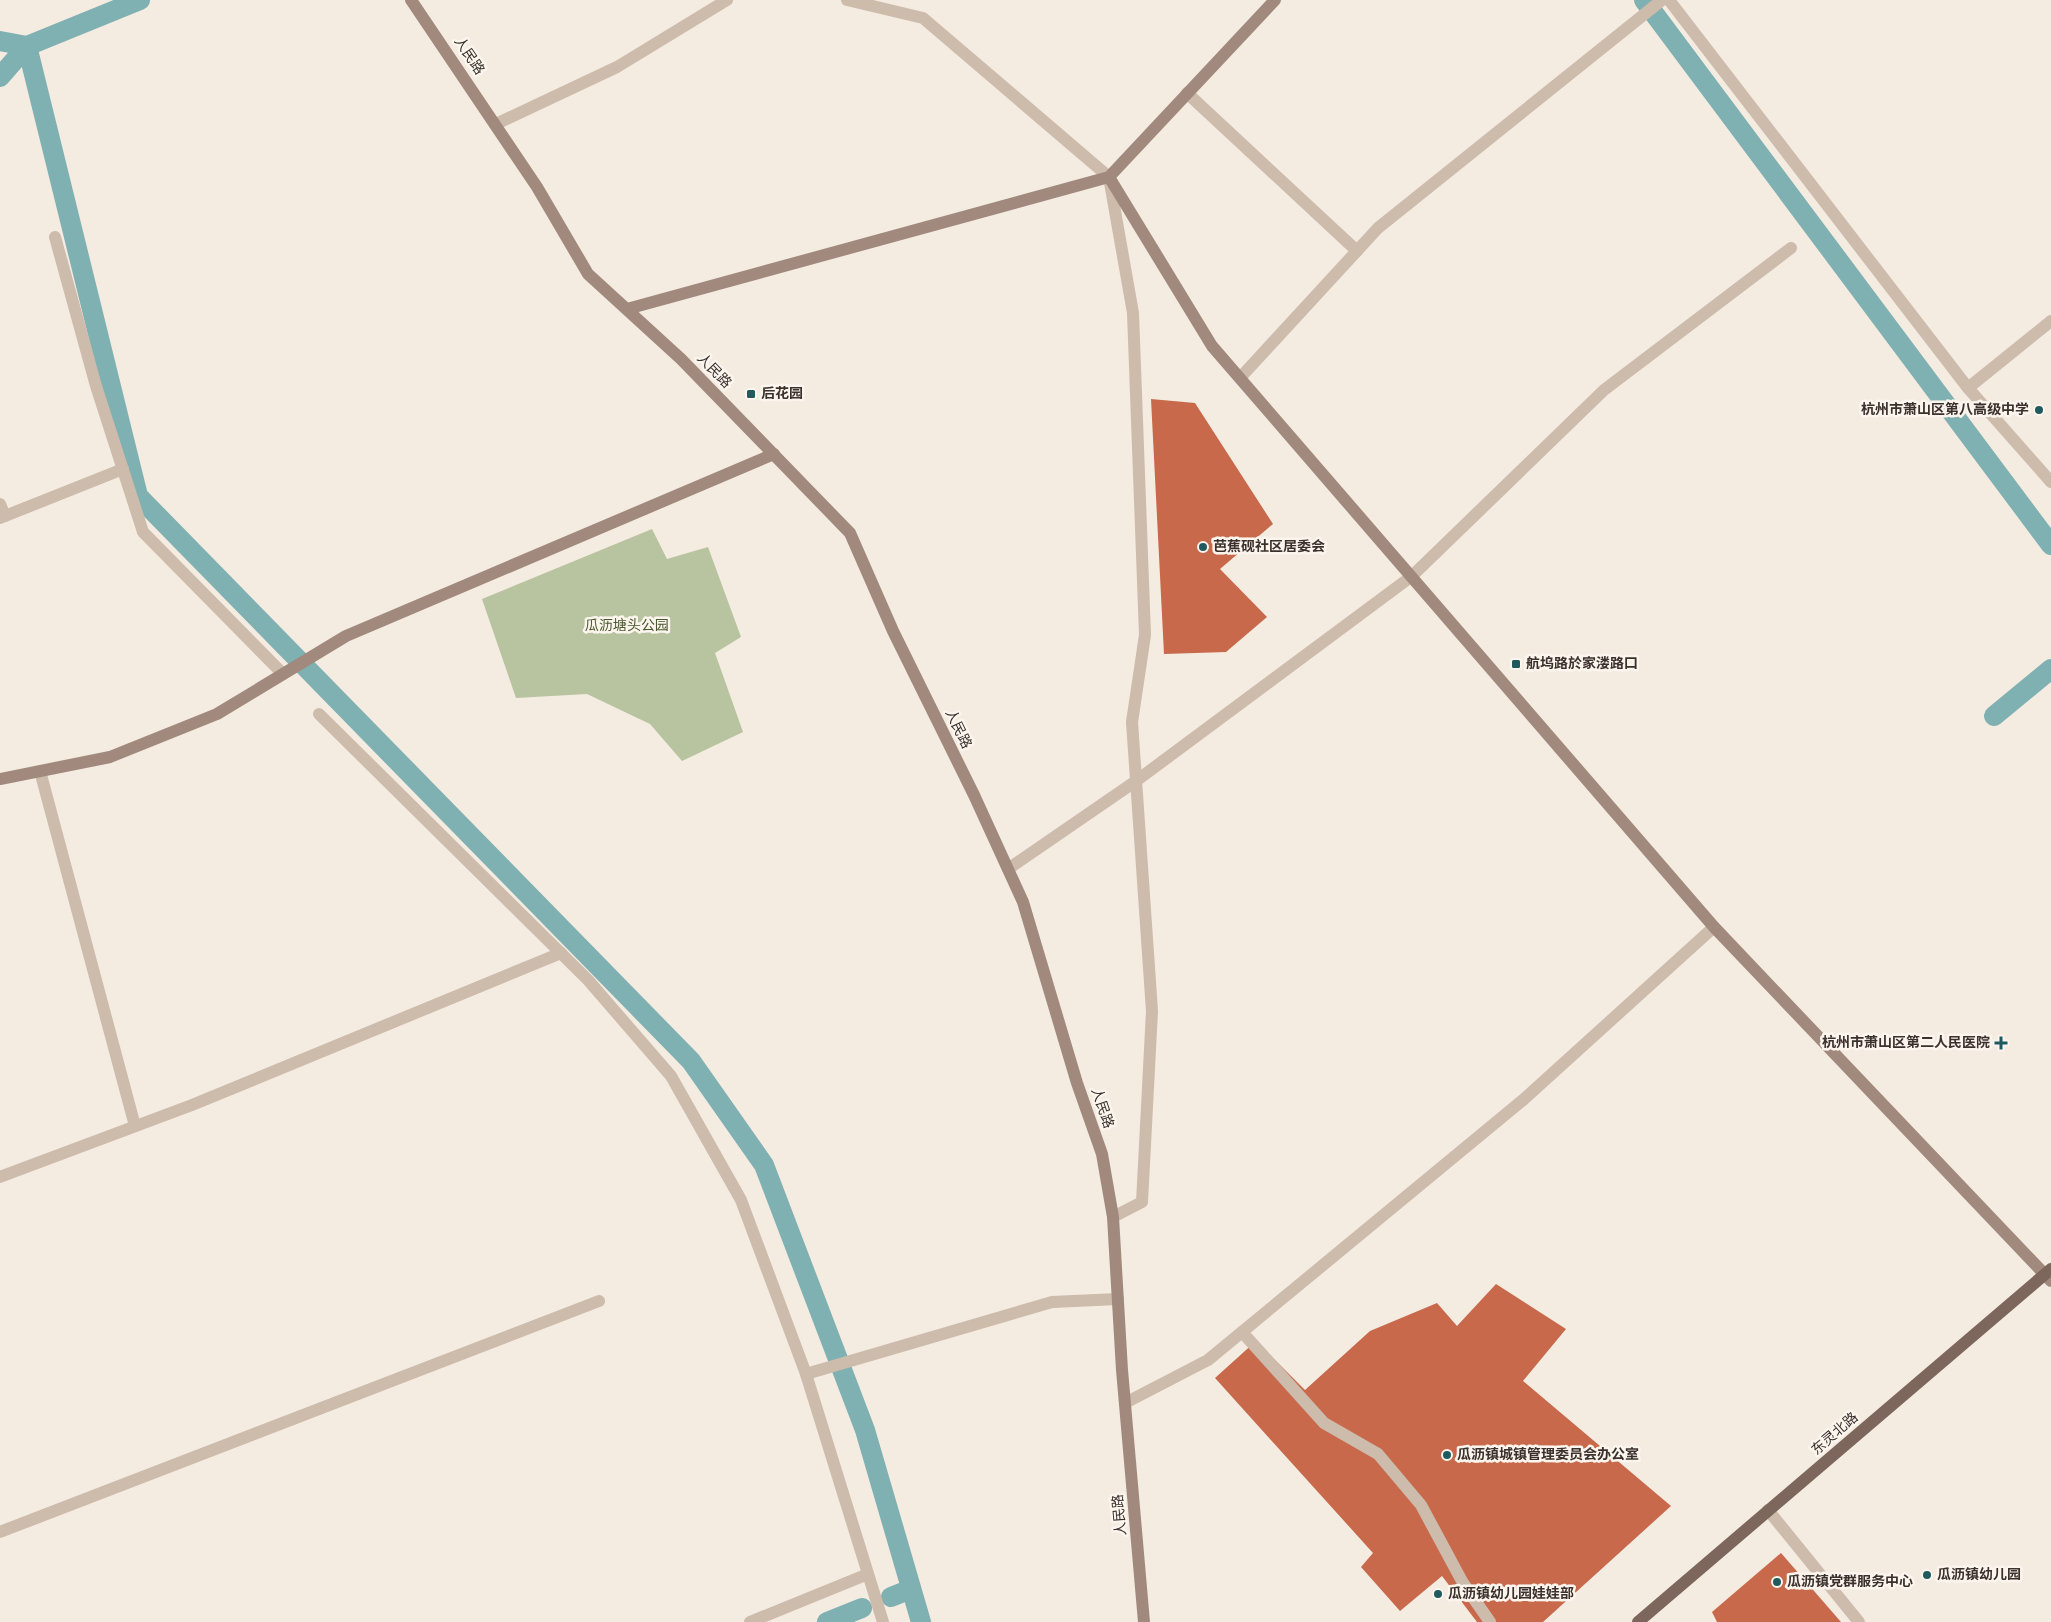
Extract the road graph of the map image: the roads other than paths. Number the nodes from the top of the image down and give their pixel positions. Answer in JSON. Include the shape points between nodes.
{"nodes":[{"id":1,"x":411,"y":0,"type":"edge"},
{"id":2,"x":727,"y":0,"type":"edge"},
{"id":3,"x":847,"y":0,"type":"edge"},
{"id":4,"x":1275,"y":0,"type":"edge"},
{"id":5,"x":1662,"y":0,"type":"edge"},
{"id":6,"x":1669,"y":0,"type":"edge"},
{"id":7,"x":1188,"y":93,"type":"junction"},
{"id":8,"x":496,"y":124,"type":"junction"},
{"id":9,"x":1109,"y":176,"type":"junction"},
{"id":10,"x":55,"y":237,"type":"dead end"},
{"id":11,"x":1791,"y":248,"type":"dead end"},
{"id":12,"x":1357,"y":251,"type":"junction"},
{"id":13,"x":627,"y":310,"type":"junction"},
{"id":14,"x":2051,"y":321,"type":"edge"},
{"id":15,"x":1240,"y":378,"type":"junction"},
{"id":16,"x":1968,"y":388,"type":"junction"},
{"id":17,"x":774,"y":454,"type":"junction"},
{"id":18,"x":123,"y":469,"type":"junction"},
{"id":19,"x":2051,"y":482,"type":"edge"},
{"id":20,"x":2,"y":513,"type":"edge"},
{"id":21,"x":1412,"y":576,"type":"junction"},
{"id":22,"x":283,"y":674,"type":"junction"},
{"id":23,"x":319,"y":714,"type":"dead end"},
{"id":24,"x":40,"y":771,"type":"junction"},
{"id":25,"x":0,"y":778,"type":"edge"},
{"id":26,"x":1136,"y":781,"type":"junction"},
{"id":27,"x":1008,"y":869,"type":"junction"},
{"id":28,"x":1714,"y":927,"type":"junction"},
{"id":29,"x":560,"y":953,"type":"junction"},
{"id":30,"x":135,"y":1126,"type":"junction"},
{"id":31,"x":0,"y":1177,"type":"edge"},
{"id":32,"x":1113,"y":1217,"type":"junction"},
{"id":33,"x":2049,"y":1275,"type":"edge"},
{"id":34,"x":1118,"y":1299,"type":"junction"},
{"id":35,"x":600,"y":1300,"type":"dead end"},
{"id":36,"x":1242,"y":1332,"type":"junction"},
{"id":37,"x":807,"y":1373,"type":"junction"},
{"id":38,"x":1125,"y":1403,"type":"junction"},
{"id":39,"x":1768,"y":1510,"type":"junction"},
{"id":40,"x":0,"y":1532,"type":"edge"},
{"id":41,"x":868,"y":1574,"type":"junction"},
{"id":42,"x":750,"y":1622,"type":"edge"},
{"id":43,"x":883,"y":1622,"type":"edge"},
{"id":44,"x":1144,"y":1622,"type":"edge"},
{"id":45,"x":1490,"y":1622,"type":"edge"},
{"id":46,"x":1638,"y":1622,"type":"edge"},
{"id":47,"x":1858,"y":1622,"type":"edge"}],
"edges":[{"from":1,"to":8,"type":"street","name":"人民路"},
{"from":2,"to":8,"type":"street","via":[[618,67]]},
{"from":3,"to":9,"type":"street","via":[[924,18]]},
{"from":4,"to":7,"type":"street"},
{"from":5,"to":12,"type":"street","via":[[1378,228]]},
{"from":6,"to":16,"type":"street"},
{"from":7,"to":9,"type":"street"},
{"from":7,"to":12,"type":"street"},
{"from":8,"to":13,"type":"street","name":"人民路","via":[[588,274]]},
{"from":9,"to":13,"type":"street"},
{"from":9,"to":15,"type":"street","via":[[1212,346]]},
{"from":9,"to":26,"type":"street","via":[[1133,313],[1145,635],[1132,722]]},
{"from":10,"to":18,"type":"street","via":[[96,386]]},
{"from":11,"to":21,"type":"street","via":[[1604,390]]},
{"from":12,"to":15,"type":"street"},
{"from":13,"to":17,"type":"street","name":"人民路","via":[[681,359]]},
{"from":14,"to":16,"type":"street"},
{"from":15,"to":21,"type":"street"},
{"from":16,"to":19,"type":"street"},
{"from":17,"to":22,"type":"street","via":[[337,641]]},
{"from":17,"to":27,"type":"street","name":"人民路","via":[[850,533],[893,632]]},
{"from":18,"to":20,"type":"street"},
{"from":18,"to":22,"type":"street","via":[[144,532]]},
{"from":21,"to":26,"type":"street"},
{"from":21,"to":28,"type":"street"},
{"from":22,"to":24,"type":"street","via":[[217,714],[110,758]]},
{"from":23,"to":29,"type":"street"},
{"from":24,"to":25,"type":"street"},
{"from":24,"to":30,"type":"street"},
{"from":26,"to":27,"type":"street"},
{"from":26,"to":32,"type":"street","via":[[1152,1011],[1142,1202]]},
{"from":27,"to":32,"type":"street","name":"人民路","via":[[1023,902],[1077,1083],[1102,1154]]},
{"from":28,"to":33,"type":"street"},
{"from":28,"to":36,"type":"street","via":[[1523,1100]]},
{"from":29,"to":30,"type":"street"},
{"from":29,"to":37,"type":"street","via":[[588,980],[672,1076],[741,1200]]},
{"from":30,"to":31,"type":"street"},
{"from":32,"to":34,"type":"street","name":"人民路"},
{"from":33,"to":39,"type":"main road","name":"东灵北路"},
{"from":34,"to":37,"type":"street","via":[[1052,1302]]},
{"from":34,"to":38,"type":"street","name":"人民路"},
{"from":35,"to":40,"type":"street"},
{"from":36,"to":38,"type":"street","via":[[1208,1360]]},
{"from":36,"to":45,"type":"street","via":[[1324,1423],[1378,1454],[1421,1505],[1463,1583]]},
{"from":37,"to":41,"type":"street"},
{"from":38,"to":44,"type":"street","name":"人民路"},
{"from":39,"to":46,"type":"main road","name":"东灵北路"},
{"from":39,"to":47,"type":"street"},
{"from":41,"to":42,"type":"street"},
{"from":41,"to":43,"type":"street"}]}
